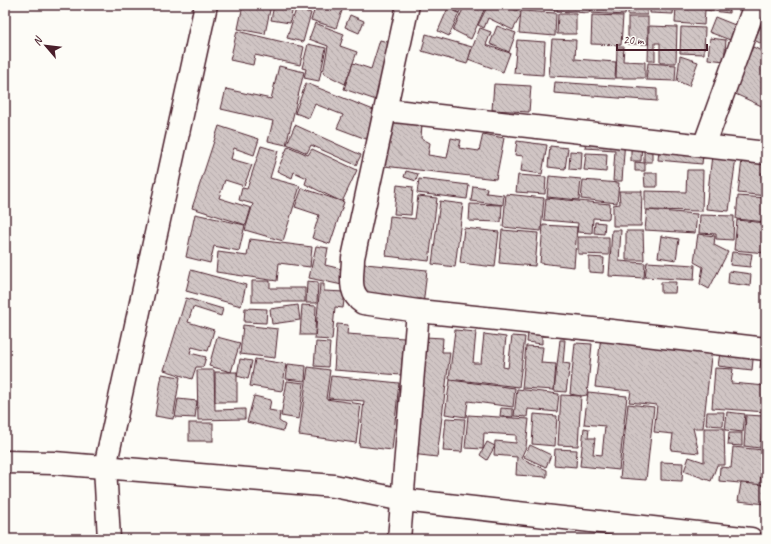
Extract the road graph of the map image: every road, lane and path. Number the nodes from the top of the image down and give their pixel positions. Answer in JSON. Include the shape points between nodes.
{"nodes":[{"id":1,"x":206,"y":5,"type":"edge"},
{"id":2,"x":408,"y":5,"type":"edge"},
{"id":3,"x":755,"y":5,"type":"edge"},
{"id":4,"x":386,"y":110,"type":"junction"},
{"id":5,"x":704,"y":146,"type":"junction"},
{"id":6,"x":766,"y":153,"type":"edge"},
{"id":7,"x":418,"y":311,"type":"junction"},
{"id":8,"x":766,"y":349,"type":"edge"},
{"id":9,"x":5,"y":462,"type":"edge"},
{"id":10,"x":105,"y":467,"type":"junction"},
{"id":11,"x":403,"y":500,"type":"junction"},
{"id":12,"x":108,"y":539,"type":"edge"},
{"id":13,"x":399,"y":539,"type":"edge"},
{"id":14,"x":751,"y":539,"type":"edge"}],
"edges":[{"from":1,"to":10,"type":"street"},
{"from":2,"to":4,"type":"street"},
{"from":3,"to":5,"type":"street"},
{"from":4,"to":5,"type":"street"},
{"from":4,"to":7,"type":"street","via":[[353,258],[352,289],[363,303]]},
{"from":5,"to":6,"type":"street"},
{"from":7,"to":8,"type":"street"},
{"from":7,"to":11,"type":"street"},
{"from":9,"to":10,"type":"street"},
{"from":10,"to":11,"type":"street","via":[[334,486]]},
{"from":10,"to":12,"type":"street"},
{"from":11,"to":13,"type":"street"},
{"from":11,"to":14,"type":"street"}]}
